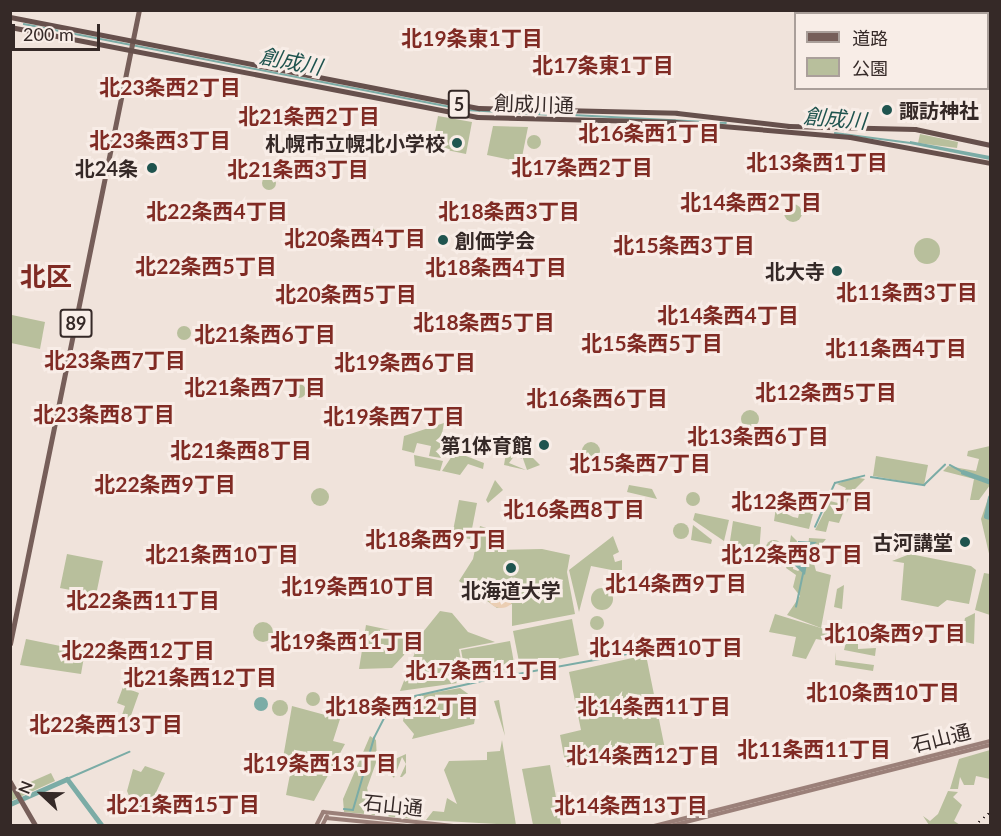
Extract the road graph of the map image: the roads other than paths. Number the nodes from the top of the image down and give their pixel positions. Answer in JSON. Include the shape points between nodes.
{"nodes":[{"id":1,"x":140,"y":10,"type":"edge"},
{"id":2,"x":10,"y":17,"type":"edge"},
{"id":3,"x":10,"y":27,"type":"edge"},
{"id":4,"x":132,"y":46,"type":"junction"},
{"id":5,"x":990,"y":145,"type":"edge"},
{"id":6,"x":990,"y":163,"type":"edge"},
{"id":7,"x":10,"y":644,"type":"edge"},
{"id":8,"x":990,"y":743,"type":"edge"},
{"id":9,"x":10,"y":781,"type":"edge"},
{"id":10,"x":328,"y":815,"type":"junction"},
{"id":11,"x":36,"y":825,"type":"edge"},
{"id":12,"x":316,"y":825,"type":"edge"},
{"id":13,"x":322,"y":825,"type":"edge"},
{"id":14,"x":408,"y":825,"type":"edge"},
{"id":15,"x":453,"y":825,"type":"edge"},
{"id":16,"x":654,"y":825,"type":"edge"},
{"id":17,"x":670,"y":825,"type":"edge"}],
"edges":[{"from":1,"to":4,"type":"main road","number":"89"},
{"from":2,"to":4,"type":"highway","name":"創成川通","number":"5"},
{"from":3,"to":4,"type":"highway","name":"創成川通","number":"5"},
{"from":4,"to":5,"type":"highway","name":"創成川通","number":"5","via":[[479,108],[677,113],[789,126],[915,129]]},
{"from":4,"to":6,"type":"highway","name":"創成川通","number":"5","via":[[477,117],[675,122],[850,137]]},
{"from":4,"to":7,"type":"main road","number":"89"},
{"from":8,"to":16,"type":"main road","name":"石山通"},
{"from":8,"to":17,"type":"main road","name":"石山通"},
{"from":9,"to":11,"type":"main road"},
{"from":10,"to":12,"type":"main road","via":[[323,812]]},
{"from":10,"to":13,"type":"main road"},
{"from":10,"to":14,"type":"main road","name":"石山通"},
{"from":10,"to":15,"type":"main road","name":"石山通"}]}
